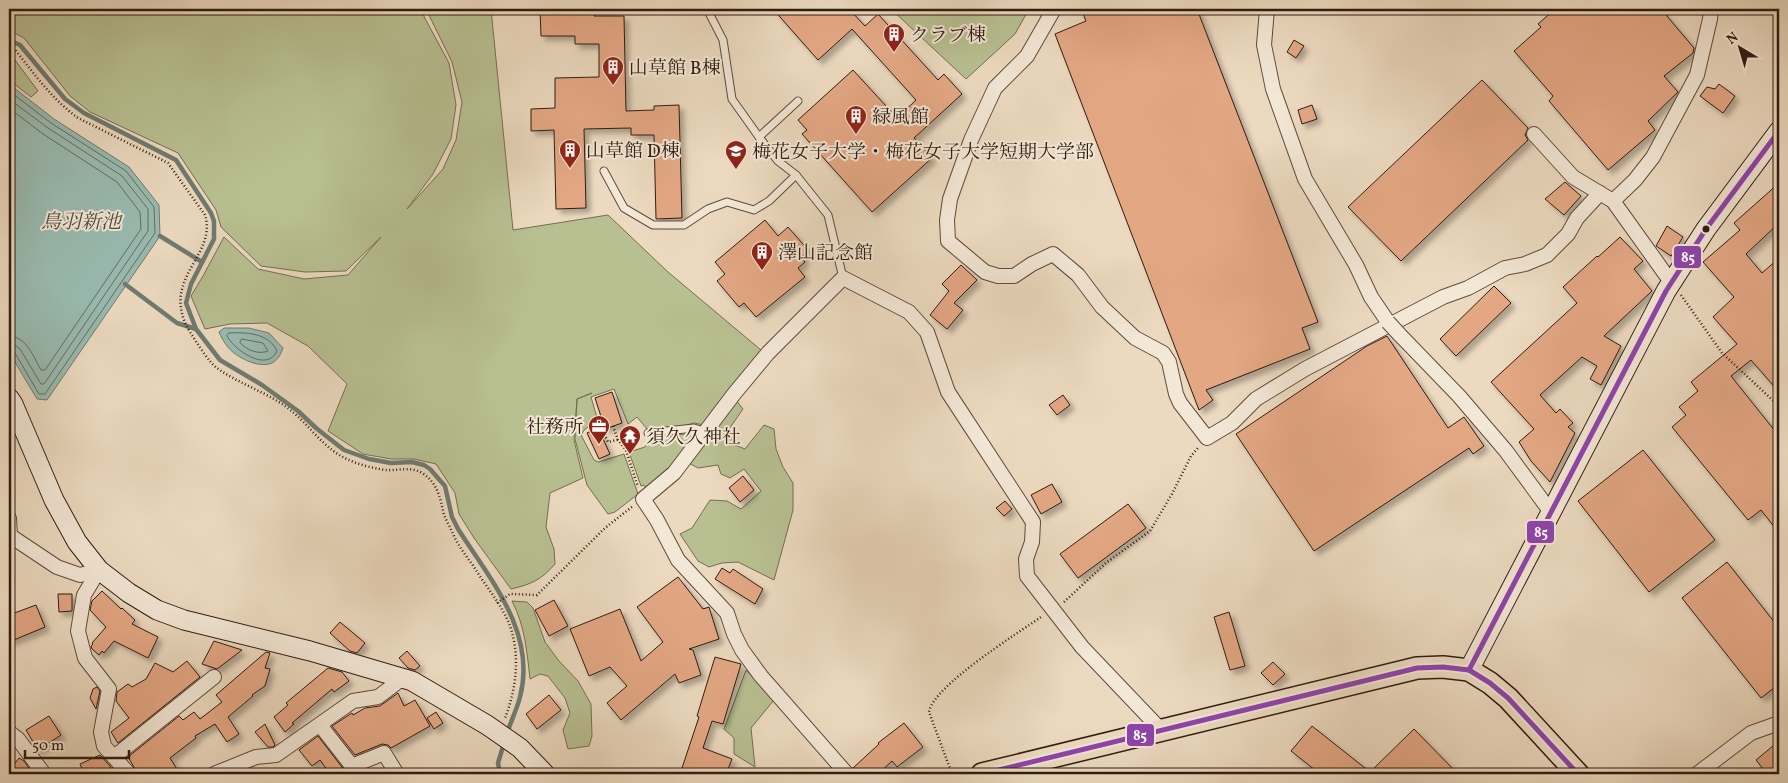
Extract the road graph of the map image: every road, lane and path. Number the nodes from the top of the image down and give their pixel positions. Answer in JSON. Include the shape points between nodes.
{"nodes":[{"id":1,"x":707,"y":9,"type":"edge"},
{"id":2,"x":1054,"y":9,"type":"edge"},
{"id":3,"x":1267,"y":9,"type":"edge"},
{"id":4,"x":1711,"y":9,"type":"edge"},
{"id":5,"x":9,"y":48,"type":"edge"},
{"id":6,"x":798,"y":102,"type":"dead end"},
{"id":7,"x":1779,"y":131,"type":"edge"},
{"id":8,"x":1534,"y":134,"type":"dead end"},
{"id":9,"x":759,"y":137,"type":"junction"},
{"id":10,"x":604,"y":171,"type":"dead end"},
{"id":11,"x":796,"y":175,"type":"junction"},
{"id":12,"x":1600,"y":193,"type":"junction"},
{"id":13,"x":1613,"y":201,"type":"junction"},
{"id":14,"x":842,"y":278,"type":"junction"},
{"id":15,"x":1672,"y":281,"type":"junction"},
{"id":16,"x":9,"y":398,"type":"edge"},
{"id":17,"x":1779,"y":406,"type":"edge"},
{"id":18,"x":614,"y":426,"type":"dead end"},
{"id":19,"x":706,"y":432,"type":"junction"},
{"id":20,"x":648,"y":433,"type":"joint"},
{"id":21,"x":601,"y":435,"type":"dead end"},
{"id":22,"x":1207,"y":438,"type":"junction"},
{"id":23,"x":618,"y":440,"type":"junction"},
{"id":24,"x":642,"y":497,"type":"junction"},
{"id":25,"x":1550,"y":511,"type":"junction"},
{"id":26,"x":9,"y":518,"type":"edge"},
{"id":27,"x":10,"y":536,"type":"edge"},
{"id":28,"x":100,"y":570,"type":"junction"},
{"id":29,"x":497,"y":603,"type":"junction"},
{"id":30,"x":1053,"y":609,"type":"junction"},
{"id":31,"x":1469,"y":670,"type":"junction"},
{"id":32,"x":214,"y":677,"type":"dead end"},
{"id":33,"x":403,"y":678,"type":"junction"},
{"id":34,"x":1779,"y":723,"type":"edge"},
{"id":35,"x":320,"y":725,"type":"junction"},
{"id":36,"x":1162,"y":731,"type":"junction"},
{"id":37,"x":9,"y":732,"type":"edge"},
{"id":38,"x":504,"y":737,"type":"junction"},
{"id":39,"x":114,"y":757,"type":"junction"},
{"id":40,"x":44,"y":774,"type":"edge"},
{"id":41,"x":128,"y":774,"type":"edge"},
{"id":42,"x":214,"y":774,"type":"edge"},
{"id":43,"x":397,"y":774,"type":"edge"},
{"id":44,"x":545,"y":774,"type":"edge"},
{"id":45,"x":847,"y":774,"type":"edge"},
{"id":46,"x":952,"y":774,"type":"edge"},
{"id":47,"x":982,"y":774,"type":"edge"},
{"id":48,"x":1578,"y":774,"type":"edge"},
{"id":49,"x":1697,"y":774,"type":"edge"}],
"edges":[{"from":1,"to":9,"type":"lane","via":[[723,40],[732,99]]},
{"from":2,"to":22,"type":"street","via":[[1027,56],[995,88],[950,199],[948,241],[985,272],[998,276],[1014,276],[1053,254],[1078,275],[1102,308],[1134,338],[1163,353],[1169,362],[1180,403]]},
{"from":3,"to":25,"type":"street","bridge":true,"via":[[1264,45],[1273,89],[1305,180],[1388,322],[1506,451]]},
{"from":4,"to":13,"type":"street","via":[[1697,75],[1654,157]]},
{"from":5,"to":29,"type":"path","via":[[16,51],[52,94],[78,118],[168,162],[206,215],[206,239],[181,289],[180,298],[182,314],[190,332],[215,368],[290,409],[324,445],[347,459],[386,470],[421,472],[438,489],[455,538]]},
{"from":6,"to":9,"type":"lane"},
{"from":7,"to":15,"type":"street","via":[[1706,229]]},
{"from":8,"to":12,"type":"street","via":[[1573,177]]},
{"from":9,"to":11,"type":"lane","via":[[778,161]]},
{"from":10,"to":11,"type":"lane","via":[[624,208],[653,225],[684,225],[708,209],[727,202],[754,210],[769,201]]},
{"from":11,"to":14,"type":"lane","via":[[828,215]]},
{"from":12,"to":13,"type":"street"},
{"from":12,"to":22,"type":"street","via":[[1547,255],[1505,268],[1443,297],[1305,369],[1256,399],[1232,423]]},
{"from":13,"to":15,"type":"street"},
{"from":14,"to":19,"type":"street","via":[[768,353]]},
{"from":14,"to":30,"type":"street","via":[[909,312],[927,332],[948,392],[1033,522],[1032,542],[1026,559],[1027,576]]},
{"from":15,"to":17,"type":"path","via":[[1722,353]]},
{"from":15,"to":25,"type":"street"},
{"from":16,"to":28,"type":"street","via":[[54,500],[77,542]]},
{"from":18,"to":23,"type":"path"},
{"from":19,"to":20,"type":"lane","via":[[694,428]]},
{"from":19,"to":24,"type":"street","via":[[674,473]]},
{"from":20,"to":23,"type":"path"},
{"from":21,"to":23,"type":"path","via":[[604,434],[608,442]]},
{"from":22,"to":30,"type":"path","via":[[1191,456],[1150,530]]},
{"from":23,"to":24,"type":"path","via":[[626,450]]},
{"from":24,"to":29,"type":"path","via":[[605,528],[537,595],[510,594]]},
{"from":24,"to":45,"type":"street","via":[[678,560],[727,613],[742,650],[761,676]]},
{"from":25,"to":31,"type":"street"},
{"from":26,"to":27,"type":"street"},
{"from":27,"to":28,"type":"street","via":[[57,566],[80,575]]},
{"from":28,"to":33,"type":"street","via":[[157,610],[184,620]]},
{"from":28,"to":39,"type":"street","via":[[84,594],[78,631],[85,658],[110,689],[101,732],[104,746]]},
{"from":29,"to":38,"type":"path","via":[[510,628],[516,664]]},
{"from":30,"to":36,"type":"street","via":[[1082,647]]},
{"from":30,"to":46,"type":"path","via":[[986,655],[934,700],[929,712]]},
{"from":31,"to":36,"type":"main road","via":[[1417,668]]},
{"from":31,"to":48,"type":"main road","via":[[1508,698]]},
{"from":32,"to":39,"type":"street"},
{"from":33,"to":35,"type":"street","via":[[378,697],[353,701]]},
{"from":33,"to":38,"type":"street"},
{"from":34,"to":49,"type":"street","via":[[1752,733]]},
{"from":35,"to":42,"type":"street","via":[[276,756],[256,757]]},
{"from":35,"to":43,"type":"street","via":[[352,766],[384,753]]},
{"from":36,"to":47,"type":"main road"},
{"from":37,"to":40,"type":"street"},
{"from":38,"to":44,"type":"street","via":[[520,748]]},
{"from":39,"to":41,"type":"street"}]}
